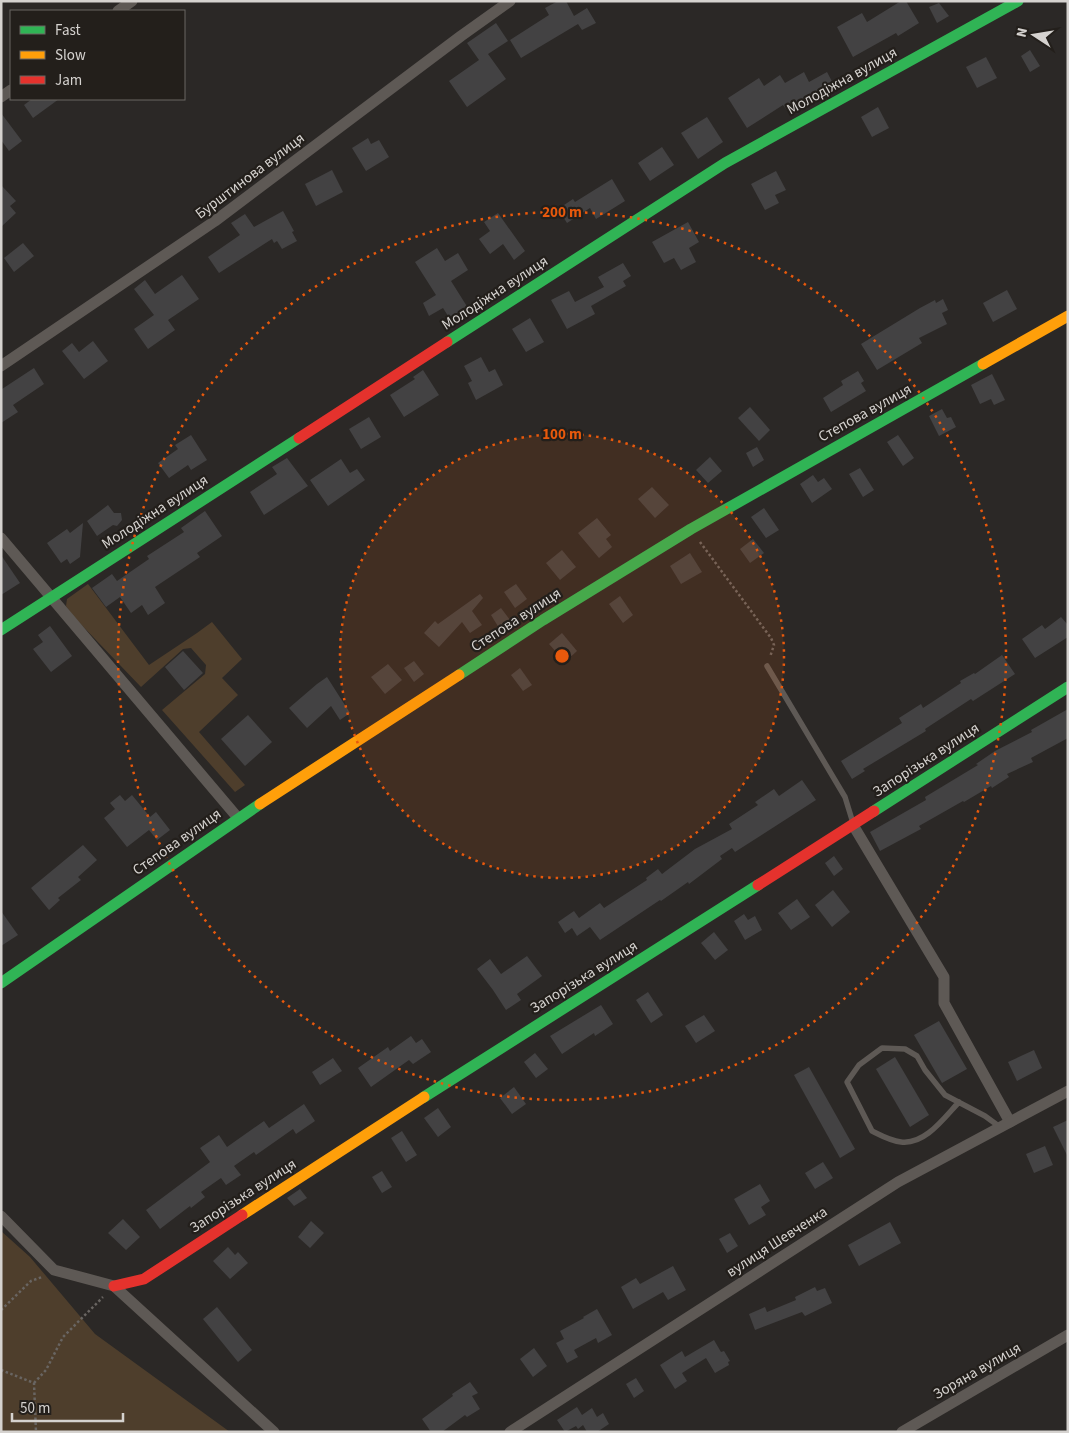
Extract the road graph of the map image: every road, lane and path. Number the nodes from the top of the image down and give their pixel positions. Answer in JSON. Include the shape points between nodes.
{"nodes":[{"id":1,"x":132,"y":1,"type":"edge"},
{"id":2,"x":510,"y":1,"type":"edge"},
{"id":3,"x":1018,"y":1,"type":"edge"},
{"id":4,"x":119,"y":10,"type":"edge"},
{"id":5,"x":1068,"y":316,"type":"edge"},
{"id":6,"x":1,"y":366,"type":"edge"},
{"id":7,"x":691,"y":528,"type":"junction"},
{"id":8,"x":1,"y":538,"type":"edge"},
{"id":9,"x":51,"y":598,"type":"junction"},
{"id":10,"x":1,"y":630,"type":"edge"},
{"id":11,"x":767,"y":666,"type":"joint"},
{"id":12,"x":1068,"y":687,"type":"edge"},
{"id":13,"x":238,"y":818,"type":"junction"},
{"id":14,"x":853,"y":825,"type":"junction"},
{"id":15,"x":1,"y":983,"type":"edge"},
{"id":16,"x":1068,"y":1091,"type":"edge"},
{"id":17,"x":959,"y":1102,"type":"junction"},
{"id":18,"x":1005,"y":1125,"type":"junction"},
{"id":19,"x":1,"y":1216,"type":"edge"},
{"id":20,"x":54,"y":1270,"type":"junction"},
{"id":21,"x":114,"y":1286,"type":"junction"},
{"id":22,"x":1,"y":1310,"type":"edge"},
{"id":23,"x":1068,"y":1335,"type":"edge"},
{"id":24,"x":1,"y":1370,"type":"edge"},
{"id":25,"x":34,"y":1383,"type":"junction"},
{"id":26,"x":36,"y":1432,"type":"edge"},
{"id":27,"x":274,"y":1432,"type":"edge"},
{"id":28,"x":510,"y":1432,"type":"edge"},
{"id":29,"x":902,"y":1432,"type":"edge"}],
"edges":[{"from":1,"to":4,"type":"street"},
{"from":2,"to":6,"type":"street","name":"Бурштинова вулиця","via":[[215,221]]},
{"from":3,"to":9,"type":"street","name":"Молодіжна вулиця","via":[[725,162]]},
{"from":5,"to":7,"type":"street","name":"Степова вулиця"},
{"from":7,"to":11,"type":"path","via":[[774,645]]},
{"from":7,"to":13,"type":"street","name":"Степова вулиця"},
{"from":8,"to":9,"type":"street"},
{"from":9,"to":10,"type":"street","name":"Молодіжна вулиця"},
{"from":9,"to":13,"type":"street"},
{"from":11,"to":14,"type":"lane","via":[[845,796]]},
{"from":12,"to":14,"type":"street","name":"Запорізька вулиця"},
{"from":13,"to":15,"type":"street","name":"Степова вулиця"},
{"from":14,"to":18,"type":"street","via":[[944,976],[944,1003]]},
{"from":14,"to":21,"type":"street","name":"Запорізька вулиця","via":[[486,1056],[144,1279]]},
{"from":16,"to":18,"type":"street","name":"вулиця Шевченка"},
{"from":17,"to":17,"type":"lane","via":[[945,1095],[917,1056],[905,1049],[882,1048],[859,1065],[846,1082],[872,1131],[900,1142],[920,1140]]},
{"from":17,"to":18,"type":"lane"},
{"from":18,"to":28,"type":"street","name":"вулиця Шевченка","via":[[898,1182]]},
{"from":19,"to":20,"type":"street"},
{"from":20,"to":21,"type":"street"},
{"from":20,"to":22,"type":"path","via":[[31,1281]]},
{"from":21,"to":25,"type":"path","via":[[63,1337],[46,1370]]},
{"from":21,"to":27,"type":"street"},
{"from":23,"to":29,"type":"street","name":"Зоряна вулиця"},
{"from":24,"to":25,"type":"path"},
{"from":25,"to":26,"type":"path"}]}
